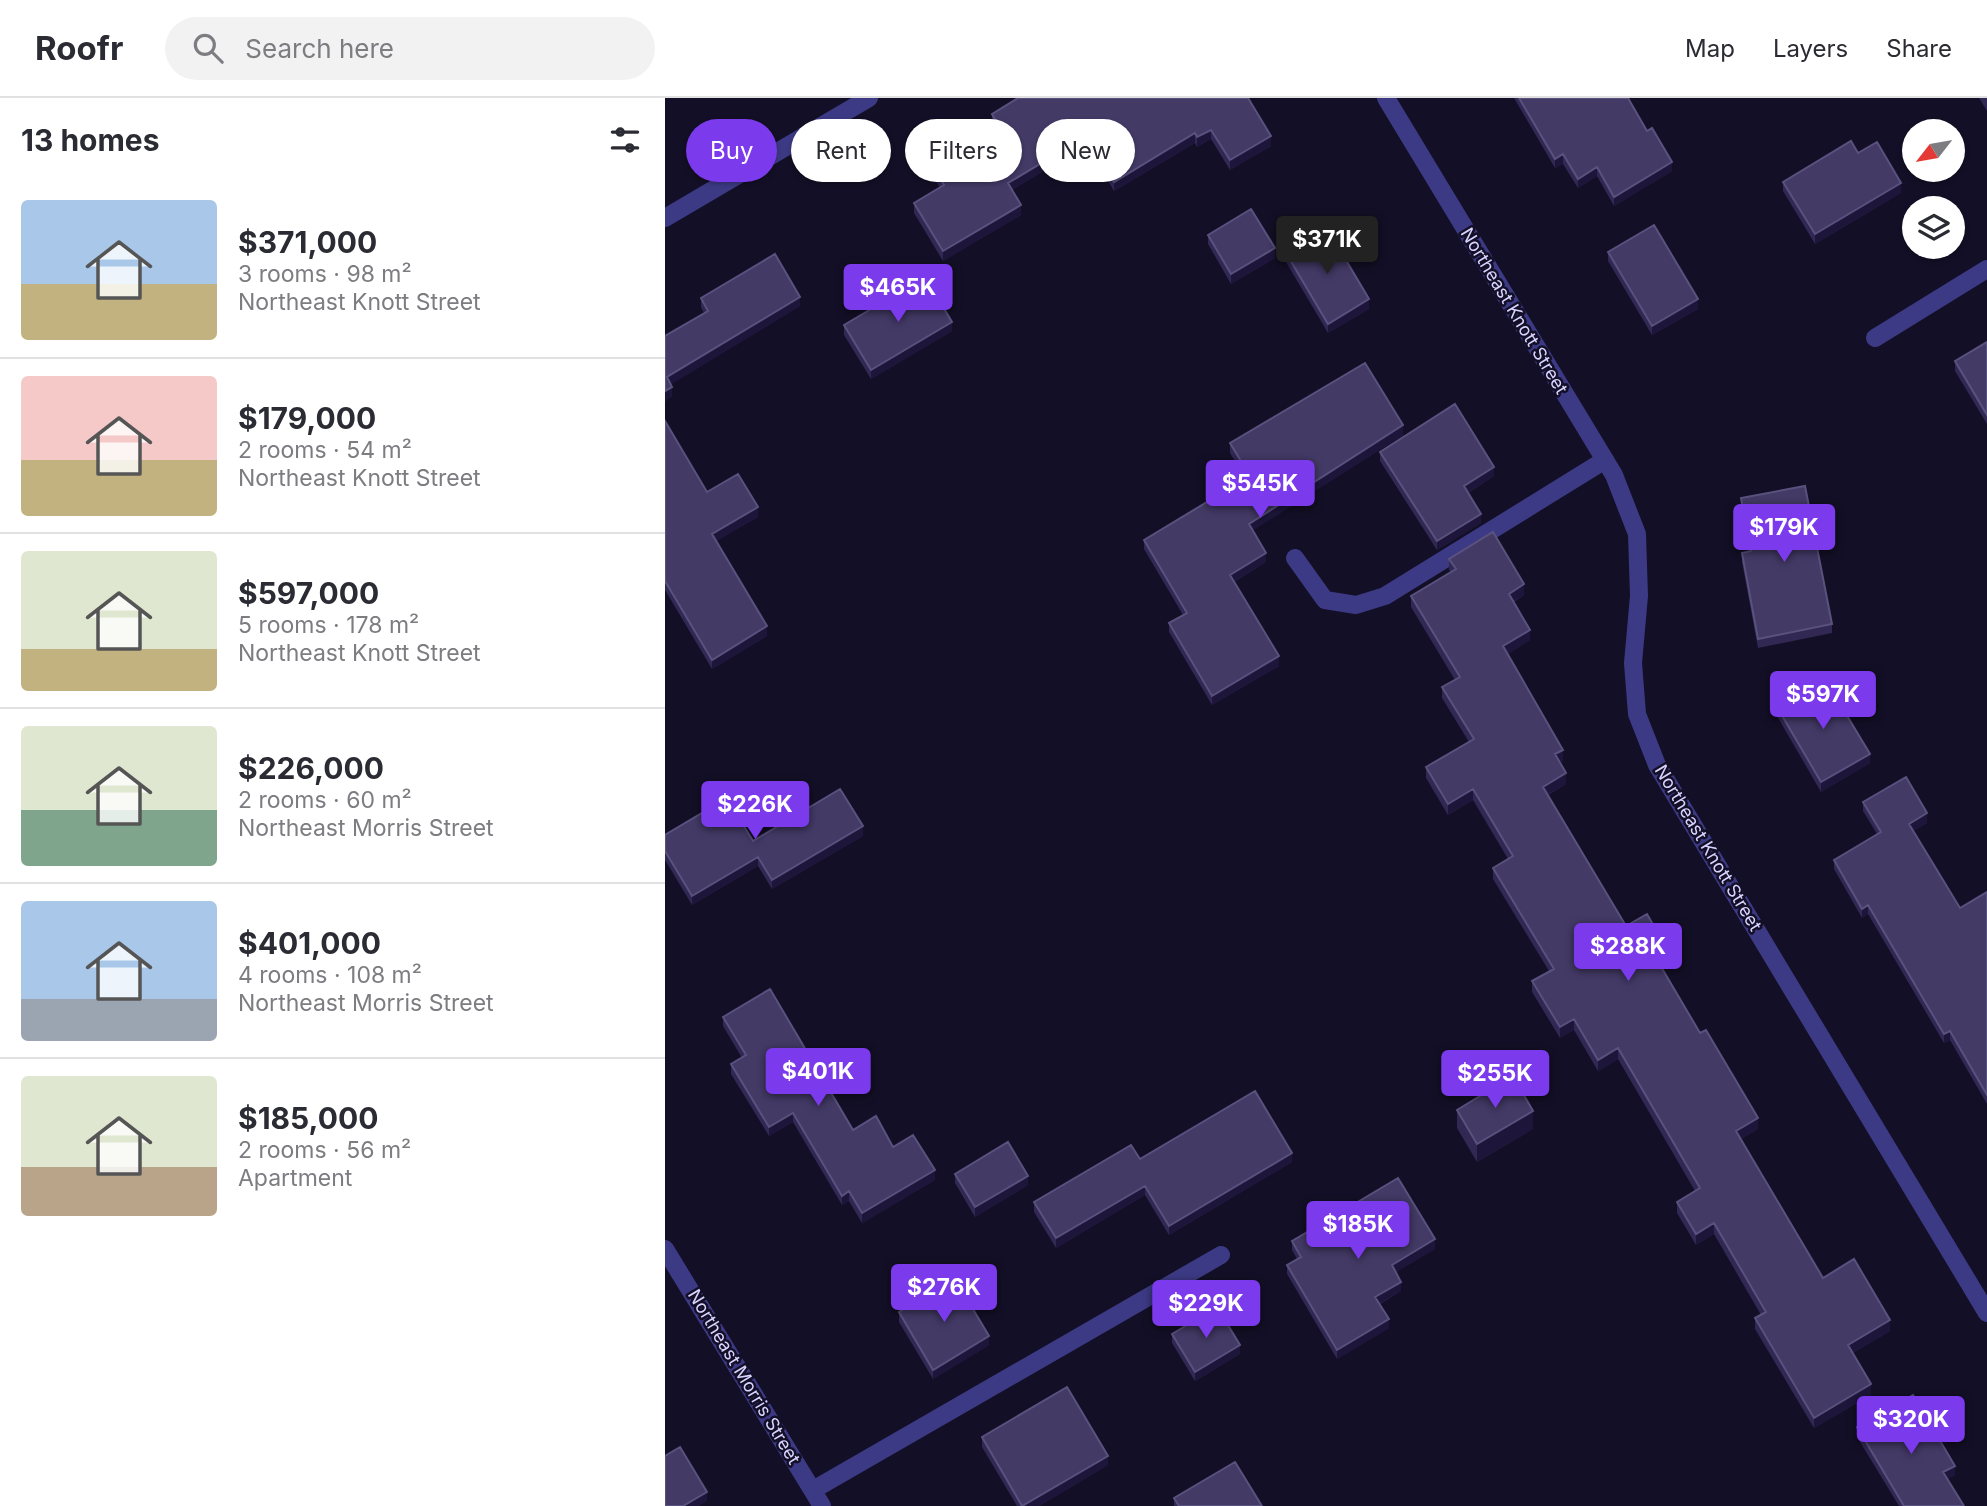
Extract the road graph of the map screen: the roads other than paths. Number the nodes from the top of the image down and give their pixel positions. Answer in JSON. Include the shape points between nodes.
{"nodes":[{"id":1,"x":869,"y":98,"type":"edge"},
{"id":2,"x":1385,"y":98,"type":"edge"},
{"id":3,"x":665,"y":218,"type":"edge"},
{"id":4,"x":1987,"y":269,"type":"edge"},
{"id":5,"x":1875,"y":338,"type":"dead end"},
{"id":6,"x":1605,"y":460,"type":"junction"},
{"id":7,"x":1296,"y":558,"type":"dead end"},
{"id":8,"x":665,"y":1248,"type":"edge"},
{"id":9,"x":1221,"y":1255,"type":"dead end"},
{"id":10,"x":1987,"y":1313,"type":"edge"},
{"id":11,"x":813,"y":1490,"type":"junction"},
{"id":12,"x":823,"y":1506,"type":"edge"}],
"edges":[{"from":1,"to":3,"type":"street"},
{"from":2,"to":6,"type":"street","name":"Northeast Knott Street"},
{"from":4,"to":5,"type":"street"},
{"from":6,"to":7,"type":"street","via":[[1385,596],[1356,605],[1325,600]]},
{"from":6,"to":10,"type":"street","name":"Northeast Knott Street","via":[[1637,534],[1639,596],[1633,663],[1637,714],[1657,765]]},
{"from":8,"to":11,"type":"street","name":"Northeast Morris Street"},
{"from":9,"to":11,"type":"street"},
{"from":11,"to":12,"type":"street","name":"Northeast Morris Street"}]}
